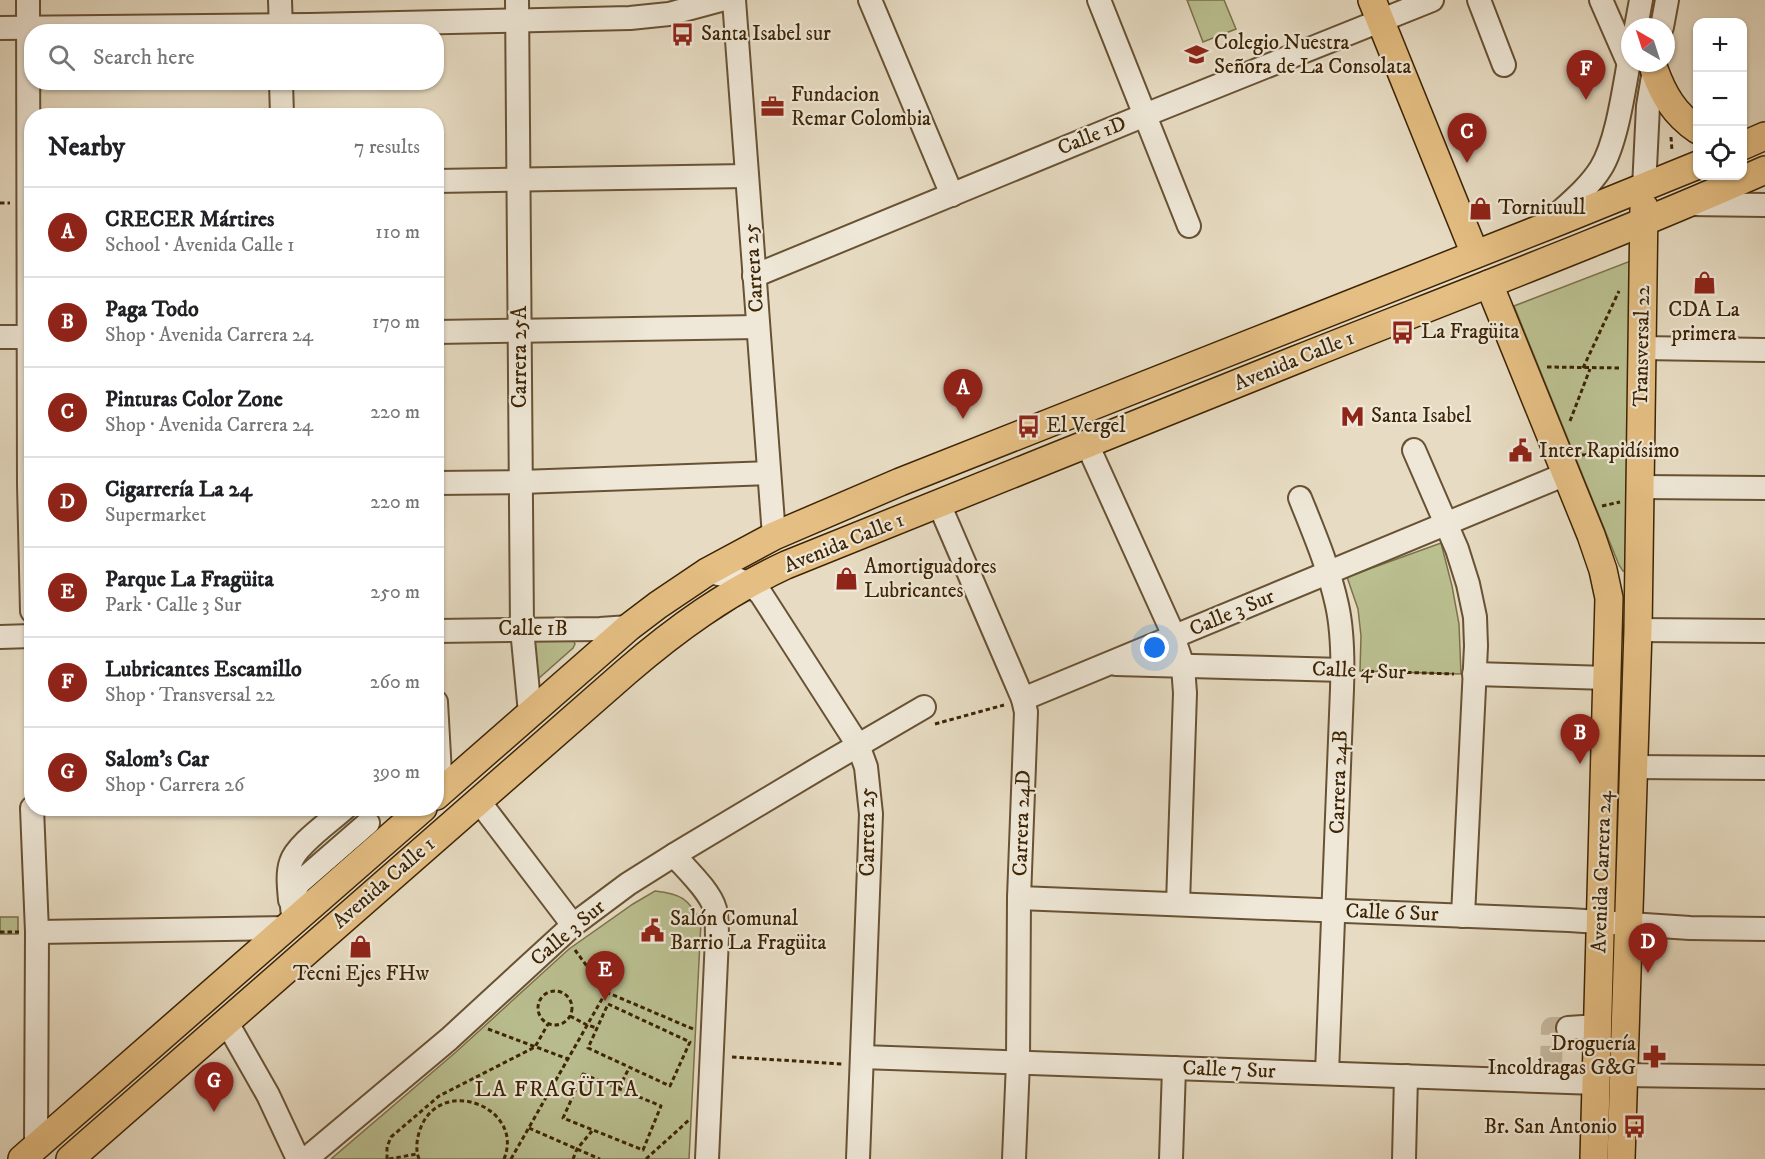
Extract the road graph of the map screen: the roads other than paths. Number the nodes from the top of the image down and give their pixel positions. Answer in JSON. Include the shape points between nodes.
{"nodes":[{"id":1,"x":28,"y":0,"type":"edge"},
{"id":2,"x":280,"y":0,"type":"edge"},
{"id":3,"x":721,"y":0,"type":"edge"},
{"id":4,"x":734,"y":0,"type":"edge"},
{"id":5,"x":870,"y":0,"type":"edge"},
{"id":6,"x":1099,"y":0,"type":"edge"},
{"id":7,"x":1432,"y":0,"type":"edge"},
{"id":8,"x":1479,"y":0,"type":"edge"},
{"id":9,"x":1601,"y":0,"type":"edge"},
{"id":10,"x":1641,"y":0,"type":"edge"},
{"id":11,"x":1667,"y":0,"type":"edge"},
{"id":12,"x":518,"y":10,"type":"edge"},
{"id":13,"x":1376,"y":10,"type":"edge"},
{"id":14,"x":1638,"y":18,"type":"edge"},
{"id":15,"x":1664,"y":18,"type":"edge"},
{"id":16,"x":28,"y":24,"type":"edge"},
{"id":17,"x":281,"y":24,"type":"edge"},
{"id":18,"x":334,"y":24,"type":"edge"},
{"id":19,"x":0,"y":28,"type":"edge"},
{"id":20,"x":24,"y":28,"type":"edge"},
{"id":21,"x":1621,"y":31,"type":"edge"},
{"id":22,"x":1504,"y":65,"type":"dead end"},
{"id":23,"x":1638,"y":72,"type":"edge"},
{"id":24,"x":1643,"y":72,"type":"edge"},
{"id":25,"x":1648,"y":72,"type":"edge"},
{"id":26,"x":29,"y":90,"type":"edge"},
{"id":27,"x":281,"y":90,"type":"edge"},
{"id":28,"x":29,"y":108,"type":"edge"},
{"id":29,"x":282,"y":108,"type":"edge"},
{"id":30,"x":1145,"y":115,"type":"junction"},
{"id":31,"x":1693,"y":127,"type":"edge"},
{"id":32,"x":1685,"y":162,"type":"edge"},
{"id":33,"x":1765,"y":170,"type":"edge"},
{"id":34,"x":747,"y":176,"type":"junction"},
{"id":35,"x":519,"y":180,"type":"junction"},
{"id":36,"x":444,"y":181,"type":"edge"},
{"id":37,"x":1644,"y":188,"type":"junction"},
{"id":38,"x":952,"y":195,"type":"junction"},
{"id":39,"x":1688,"y":204,"type":"junction"},
{"id":40,"x":1765,"y":205,"type":"edge"},
{"id":41,"x":1644,"y":223,"type":"junction"},
{"id":42,"x":1189,"y":226,"type":"dead end"},
{"id":43,"x":1542,"y":228,"type":"junction"},
{"id":44,"x":1475,"y":254,"type":"junction"},
{"id":45,"x":754,"y":276,"type":"junction"},
{"id":46,"x":1489,"y":284,"type":"junction"},
{"id":47,"x":758,"y":327,"type":"junction"},
{"id":48,"x":520,"y":331,"type":"junction"},
{"id":49,"x":444,"y":332,"type":"edge"},
{"id":50,"x":0,"y":337,"type":"edge"},
{"id":51,"x":24,"y":337,"type":"edge"},
{"id":52,"x":1642,"y":348,"type":"junction"},
{"id":53,"x":1765,"y":350,"type":"edge"},
{"id":54,"x":1087,"y":444,"type":"junction"},
{"id":55,"x":1414,"y":450,"type":"dead end"},
{"id":56,"x":1574,"y":464,"type":"junction"},
{"id":57,"x":769,"y":473,"type":"junction"},
{"id":58,"x":521,"y":482,"type":"junction"},
{"id":59,"x":444,"y":483,"type":"edge"},
{"id":60,"x":1765,"y":488,"type":"edge"},
{"id":61,"x":1631,"y":494,"type":"junction"},
{"id":62,"x":1300,"y":498,"type":"dead end"},
{"id":63,"x":939,"y":504,"type":"junction"},
{"id":64,"x":1445,"y":524,"type":"junction"},
{"id":65,"x":774,"y":536,"type":"junction"},
{"id":66,"x":707,"y":572,"type":"junction"},
{"id":67,"x":1329,"y":573,"type":"junction"},
{"id":68,"x":748,"y":584,"type":"junction"},
{"id":69,"x":629,"y":627,"type":"junction"},
{"id":70,"x":522,"y":629,"type":"junction"},
{"id":71,"x":1638,"y":630,"type":"junction"},
{"id":72,"x":444,"y":631,"type":"edge"},
{"id":73,"x":1765,"y":631,"type":"edge"},
{"id":74,"x":24,"y":636,"type":"edge"},
{"id":75,"x":0,"y":637,"type":"edge"},
{"id":76,"x":1174,"y":637,"type":"junction"},
{"id":77,"x":1109,"y":664,"type":"junction"},
{"id":78,"x":1183,"y":666,"type":"junction"},
{"id":79,"x":1343,"y":670,"type":"junction"},
{"id":80,"x":1474,"y":674,"type":"junction"},
{"id":81,"x":1608,"y":678,"type":"junction"},
{"id":82,"x":1023,"y":699,"type":"junction"},
{"id":83,"x":530,"y":713,"type":"junction"},
{"id":84,"x":930,"y":716,"type":"road end"},
{"id":85,"x":858,"y":745,"type":"junction"},
{"id":86,"x":1634,"y":767,"type":"junction"},
{"id":87,"x":1765,"y":768,"type":"edge"},
{"id":88,"x":444,"y":788,"type":"edge"},
{"id":89,"x":478,"y":801,"type":"junction"},
{"id":90,"x":32,"y":816,"type":"edge"},
{"id":91,"x":336,"y":816,"type":"edge"},
{"id":92,"x":392,"y":816,"type":"edge"},
{"id":93,"x":430,"y":816,"type":"edge"},
{"id":94,"x":370,"y":824,"type":"edge"},
{"id":95,"x":436,"y":837,"type":"junction"},
{"id":96,"x":674,"y":855,"type":"junction"},
{"id":97,"x":1019,"y":898,"type":"junction"},
{"id":98,"x":1178,"y":904,"type":"junction"},
{"id":99,"x":1334,"y":910,"type":"junction"},
{"id":100,"x":1463,"y":916,"type":"junction"},
{"id":101,"x":291,"y":919,"type":"junction"},
{"id":102,"x":1601,"y":922,"type":"junction"},
{"id":103,"x":1628,"y":925,"type":"junction"},
{"id":104,"x":1765,"y":929,"type":"edge"},
{"id":105,"x":568,"y":930,"type":"junction"},
{"id":106,"x":37,"y":932,"type":"junction"},
{"id":107,"x":226,"y":1022,"type":"junction"},
{"id":108,"x":862,"y":1061,"type":"junction"},
{"id":109,"x":1018,"y":1062,"type":"junction"},
{"id":110,"x":1174,"y":1068,"type":"junction"},
{"id":111,"x":1327,"y":1073,"type":"junction"},
{"id":112,"x":1624,"y":1075,"type":"junction"},
{"id":113,"x":1406,"y":1076,"type":"junction"},
{"id":114,"x":1765,"y":1077,"type":"edge"},
{"id":115,"x":1597,"y":1083,"type":"junction"},
{"id":116,"x":29,"y":1153,"type":"edge"},
{"id":117,"x":70,"y":1159,"type":"edge"},
{"id":118,"x":297,"y":1159,"type":"edge"},
{"id":119,"x":306,"y":1159,"type":"edge"},
{"id":120,"x":707,"y":1159,"type":"edge"},
{"id":121,"x":858,"y":1159,"type":"edge"},
{"id":122,"x":1014,"y":1159,"type":"edge"},
{"id":123,"x":1171,"y":1159,"type":"edge"},
{"id":124,"x":1404,"y":1159,"type":"edge"},
{"id":125,"x":1594,"y":1159,"type":"edge"},
{"id":126,"x":1621,"y":1159,"type":"edge"}],
"edges":[{"from":1,"to":16,"type":"street"},
{"from":2,"to":17,"type":"street"},
{"from":3,"to":12,"type":"street","via":[[669,14],[630,18]]},
{"from":4,"to":34,"type":"street","name":"Carrera 25"},
{"from":5,"to":38,"type":"street"},
{"from":6,"to":30,"type":"street"},
{"from":7,"to":13,"type":"street","name":"Calle 1D"},
{"from":8,"to":22,"type":"street"},
{"from":9,"to":21,"type":"street"},
{"from":10,"to":14,"type":"street"},
{"from":11,"to":15,"type":"street"},
{"from":12,"to":18,"type":"street"},
{"from":12,"to":35,"type":"street","name":"Carrera 25A"},
{"from":13,"to":30,"type":"street","name":"Calle 1D"},
{"from":13,"to":44,"type":"main road"},
{"from":19,"to":20,"type":"street"},
{"from":23,"to":43,"type":"street","via":[[1597,174]]},
{"from":24,"to":37,"type":"street","name":"Transversal 22","via":[[1647,118]]},
{"from":25,"to":31,"type":"main road","via":[[1675,111]]},
{"from":26,"to":28,"type":"street"},
{"from":27,"to":29,"type":"street"},
{"from":30,"to":38,"type":"street","name":"Calle 1D"},
{"from":30,"to":42,"type":"street"},
{"from":32,"to":37,"type":"main road","name":"Avenida Calle 1"},
{"from":33,"to":39,"type":"main road","name":"Avenida Calle 1"},
{"from":34,"to":35,"type":"street"},
{"from":34,"to":45,"type":"street","name":"Carrera 25"},
{"from":35,"to":36,"type":"street"},
{"from":35,"to":48,"type":"street","name":"Carrera 25A"},
{"from":37,"to":41,"type":"main road","name":"Transversal 22"},
{"from":37,"to":43,"type":"main road","name":"Avenida Calle 1"},
{"from":38,"to":45,"type":"street","name":"Calle 1D"},
{"from":39,"to":40,"type":"street"},
{"from":39,"to":41,"type":"main road","name":"Avenida Calle 1"},
{"from":41,"to":46,"type":"main road","name":"Avenida Calle 1"},
{"from":41,"to":52,"type":"main road","name":"Transversal 22"},
{"from":43,"to":44,"type":"main road","name":"Avenida Calle 1"},
{"from":44,"to":65,"type":"main road","name":"Avenida Calle 1","via":[[900,482]]},
{"from":45,"to":47,"type":"street","name":"Carrera 25"},
{"from":46,"to":54,"type":"main road","name":"Avenida Calle 1"},
{"from":46,"to":56,"type":"main road","name":"Avenida Carrera 24"},
{"from":47,"to":48,"type":"street"},
{"from":47,"to":57,"type":"street","name":"Carrera 25"},
{"from":48,"to":49,"type":"street"},
{"from":48,"to":58,"type":"street","name":"Carrera 25A"},
{"from":50,"to":51,"type":"street"},
{"from":52,"to":53,"type":"street"},
{"from":52,"to":61,"type":"main road","name":"Transversal 22"},
{"from":54,"to":63,"type":"main road","name":"Avenida Calle 1"},
{"from":54,"to":76,"type":"street"},
{"from":55,"to":64,"type":"street"},
{"from":56,"to":64,"type":"street","name":"Calle 3 Sur"},
{"from":56,"to":81,"type":"main road","name":"Avenida Carrera 24","via":[[1606,586]]},
{"from":57,"to":58,"type":"street"},
{"from":57,"to":65,"type":"street","name":"Carrera 25"},
{"from":58,"to":59,"type":"street"},
{"from":58,"to":70,"type":"street","name":"Carrera 25A"},
{"from":60,"to":61,"type":"street"},
{"from":61,"to":71,"type":"main road","name":"Transversal 22"},
{"from":62,"to":67,"type":"street","name":"Carrera 24B"},
{"from":63,"to":68,"type":"main road","name":"Avenida Calle 1"},
{"from":63,"to":82,"type":"street","name":"Carrera 24D"},
{"from":64,"to":67,"type":"street","name":"Calle 3 Sur"},
{"from":64,"to":80,"type":"street","via":[[1457,549],[1475,617]]},
{"from":65,"to":66,"type":"main road","name":"Avenida Calle 1"},
{"from":66,"to":68,"type":"street","name":"Carrera 25"},
{"from":66,"to":69,"type":"main road","name":"Avenida Calle 1"},
{"from":67,"to":76,"type":"street","name":"Calle 3 Sur"},
{"from":67,"to":79,"type":"street","name":"Carrera 24B","via":[[1342,638]]},
{"from":68,"to":85,"type":"street","name":"Carrera 25","via":[[761,594]]},
{"from":68,"to":89,"type":"main road","name":"Avenida Calle 1","via":[[668,636]]},
{"from":69,"to":70,"type":"street","name":"Calle 1B"},
{"from":69,"to":83,"type":"main road","name":"Avenida Calle 1"},
{"from":70,"to":72,"type":"street","name":"Calle 1B"},
{"from":70,"to":83,"type":"street","name":"Carrera 25A"},
{"from":71,"to":73,"type":"street"},
{"from":71,"to":86,"type":"main road","name":"Avenida Carrera 24"},
{"from":74,"to":75,"type":"street"},
{"from":76,"to":77,"type":"street","name":"Calle 3 Sur"},
{"from":76,"to":78,"type":"street"},
{"from":77,"to":78,"type":"street","name":"Calle 4 Sur"},
{"from":77,"to":82,"type":"street","name":"Calle 3 Sur"},
{"from":78,"to":79,"type":"street","name":"Calle 4 Sur"},
{"from":78,"to":98,"type":"street"},
{"from":79,"to":99,"type":"street","name":"Carrera 24B"},
{"from":80,"to":81,"type":"street"},
{"from":80,"to":100,"type":"street"},
{"from":81,"to":102,"type":"main road","name":"Avenida Carrera 24"},
{"from":82,"to":97,"type":"street","name":"Carrera 24D","via":[[1026,724]]},
{"from":83,"to":88,"type":"main road","name":"Avenida Calle 1"},
{"from":84,"to":85,"type":"street","name":"Calle 3 Sur"},
{"from":85,"to":96,"type":"street","name":"Calle 3 Sur"},
{"from":85,"to":108,"type":"street","name":"Carrera 25","via":[[867,767],[871,814]]},
{"from":86,"to":87,"type":"street"},
{"from":86,"to":103,"type":"main road","name":"Avenida Carrera 24"},
{"from":89,"to":95,"type":"main road","name":"Avenida Calle 1"},
{"from":89,"to":105,"type":"street"},
{"from":90,"to":106,"type":"street"},
{"from":91,"to":101,"type":"street","via":[[293,857],[289,879]]},
{"from":92,"to":94,"type":"main road","name":"Avenida Calle 1"},
{"from":93,"to":95,"type":"street"},
{"from":94,"to":101,"type":"main road","name":"Avenida Calle 1"},
{"from":95,"to":107,"type":"main road","name":"Avenida Calle 1"},
{"from":96,"to":105,"type":"street","name":"Calle 3 Sur"},
{"from":96,"to":120,"type":"street","via":[[714,906],[717,938]]},
{"from":97,"to":98,"type":"street","name":"Calle 6 Sur"},
{"from":97,"to":109,"type":"street","name":"Carrera 24D"},
{"from":98,"to":99,"type":"street","name":"Calle 6 Sur"},
{"from":99,"to":100,"type":"street","name":"Calle 6 Sur"},
{"from":99,"to":111,"type":"street","name":"Carrera 24B"},
{"from":100,"to":102,"type":"street","name":"Calle 6 Sur"},
{"from":101,"to":106,"type":"street"},
{"from":101,"to":116,"type":"main road","name":"Avenida Calle 1"},
{"from":102,"to":103,"type":"street","name":"Calle 6 Sur"},
{"from":102,"to":115,"type":"main road","name":"Avenida Carrera 24","via":[[1578,1025]]},
{"from":103,"to":104,"type":"street","name":"Calle 6 Sur"},
{"from":103,"to":112,"type":"main road","name":"Avenida Carrera 24"},
{"from":105,"to":119,"type":"street","name":"Calle 3 Sur"},
{"from":106,"to":116,"type":"street"},
{"from":107,"to":117,"type":"main road","name":"Avenida Calle 1"},
{"from":107,"to":118,"type":"street","via":[[268,1095]]},
{"from":108,"to":109,"type":"street","name":"Calle 7 Sur"},
{"from":108,"to":121,"type":"street","name":"Carrera 25"},
{"from":109,"to":110,"type":"street","name":"Calle 7 Sur"},
{"from":109,"to":122,"type":"street","name":"Carrera 24D"},
{"from":110,"to":111,"type":"street","name":"Calle 7 Sur"},
{"from":110,"to":123,"type":"street"},
{"from":111,"to":113,"type":"street","name":"Calle 7 Sur"},
{"from":112,"to":114,"type":"street"},
{"from":112,"to":126,"type":"main road","name":"Avenida Carrera 24"},
{"from":113,"to":115,"type":"street","name":"Calle 7 Sur","via":[[1551,1074]]},
{"from":113,"to":124,"type":"street"},
{"from":115,"to":125,"type":"main road","name":"Avenida Carrera 24"}]}
